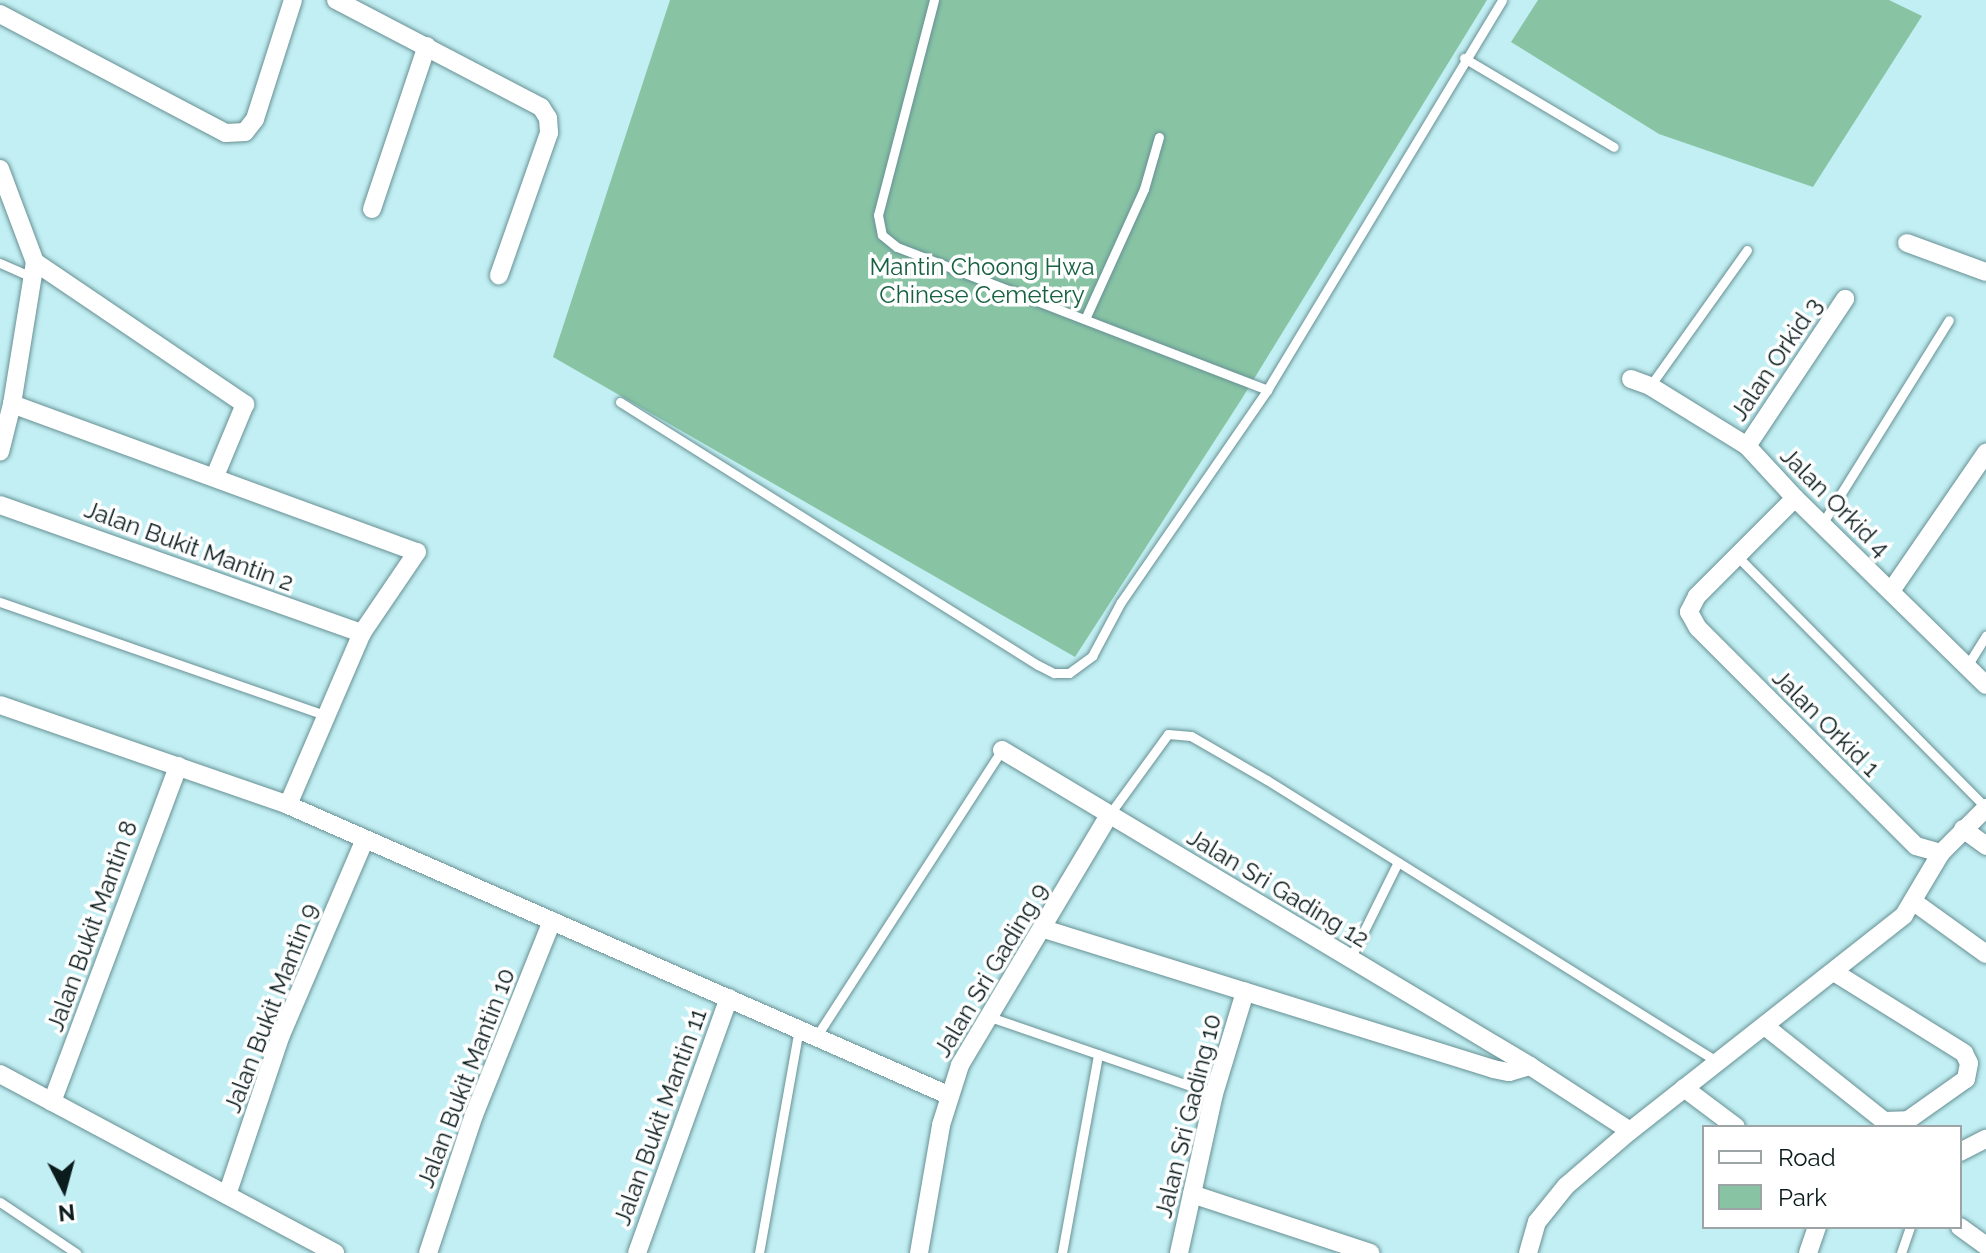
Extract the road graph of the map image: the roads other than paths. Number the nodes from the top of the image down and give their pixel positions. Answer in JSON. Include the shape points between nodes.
{"nodes":[{"id":1,"x":293,"y":0,"type":"edge"},
{"id":2,"x":336,"y":0,"type":"edge"},
{"id":3,"x":934,"y":0,"type":"edge"},
{"id":4,"x":1502,"y":0,"type":"edge"},
{"id":5,"x":0,"y":14,"type":"edge"},
{"id":6,"x":427,"y":46,"type":"junction"},
{"id":7,"x":1464,"y":58,"type":"junction"},
{"id":8,"x":1159,"y":137,"type":"dead end"},
{"id":9,"x":1614,"y":147,"type":"dead end"},
{"id":10,"x":1,"y":171,"type":"edge"},
{"id":11,"x":372,"y":209,"type":"dead end"},
{"id":12,"x":1907,"y":243,"type":"dead end"},
{"id":13,"x":1747,"y":250,"type":"dead end"},
{"id":14,"x":0,"y":263,"type":"edge"},
{"id":15,"x":33,"y":269,"type":"junction"},
{"id":16,"x":1986,"y":272,"type":"edge"},
{"id":17,"x":499,"y":275,"type":"dead end"},
{"id":18,"x":1845,"y":299,"type":"dead end"},
{"id":19,"x":1085,"y":319,"type":"junction"},
{"id":20,"x":1949,"y":320,"type":"dead end"},
{"id":21,"x":0,"y":355,"type":"edge"},
{"id":22,"x":18,"y":363,"type":"junction"},
{"id":23,"x":1631,"y":379,"type":"dead end"},
{"id":24,"x":1650,"y":386,"type":"junction"},
{"id":25,"x":1267,"y":390,"type":"junction"},
{"id":26,"x":620,"y":402,"type":"dead end"},
{"id":27,"x":12,"y":404,"type":"junction"},
{"id":28,"x":1747,"y":446,"type":"junction"},
{"id":29,"x":0,"y":452,"type":"edge"},
{"id":30,"x":1986,"y":453,"type":"edge"},
{"id":31,"x":215,"y":476,"type":"junction"},
{"id":32,"x":1795,"y":498,"type":"junction"},
{"id":33,"x":0,"y":505,"type":"edge"},
{"id":34,"x":1822,"y":524,"type":"junction"},
{"id":35,"x":1736,"y":555,"type":"junction"},
{"id":36,"x":1891,"y":591,"type":"junction"},
{"id":37,"x":0,"y":602,"type":"edge"},
{"id":38,"x":362,"y":633,"type":"junction"},
{"id":39,"x":1986,"y":636,"type":"edge"},
{"id":40,"x":1967,"y":666,"type":"junction"},
{"id":41,"x":1986,"y":685,"type":"edge"},
{"id":42,"x":0,"y":705,"type":"edge"},
{"id":43,"x":327,"y":716,"type":"junction"},
{"id":44,"x":1002,"y":750,"type":"joint"},
{"id":45,"x":178,"y":766,"type":"junction"},
{"id":46,"x":288,"y":805,"type":"junction"},
{"id":47,"x":1986,"y":808,"type":"edge"},
{"id":48,"x":1109,"y":815,"type":"junction"},
{"id":49,"x":1963,"y":829,"type":"junction"},
{"id":50,"x":365,"y":839,"type":"junction"},
{"id":51,"x":1986,"y":846,"type":"edge"},
{"id":52,"x":1941,"y":853,"type":"junction"},
{"id":53,"x":1398,"y":862,"type":"junction"},
{"id":54,"x":1914,"y":902,"type":"junction"},
{"id":55,"x":552,"y":921,"type":"junction"},
{"id":56,"x":1044,"y":929,"type":"junction"},
{"id":57,"x":1986,"y":954,"type":"edge"},
{"id":58,"x":1350,"y":959,"type":"junction"},
{"id":59,"x":1834,"y":972,"type":"junction"},
{"id":60,"x":1245,"y":992,"type":"junction"},
{"id":61,"x":729,"y":998,"type":"junction"},
{"id":62,"x":987,"y":1016,"type":"junction"},
{"id":63,"x":1766,"y":1027,"type":"junction"},
{"id":64,"x":808,"y":1033,"type":"junction"},
{"id":65,"x":1098,"y":1054,"type":"junction"},
{"id":66,"x":1718,"y":1062,"type":"junction"},
{"id":67,"x":1530,"y":1066,"type":"junction"},
{"id":68,"x":0,"y":1074,"type":"edge"},
{"id":69,"x":1684,"y":1088,"type":"junction"},
{"id":70,"x":1214,"y":1094,"type":"junction"},
{"id":71,"x":948,"y":1095,"type":"junction"},
{"id":72,"x":52,"y":1102,"type":"junction"},
{"id":73,"x":1733,"y":1125,"type":"edge"},
{"id":74,"x":1630,"y":1131,"type":"junction"},
{"id":75,"x":1986,"y":1139,"type":"edge"},
{"id":76,"x":1962,"y":1151,"type":"edge"},
{"id":77,"x":1192,"y":1194,"type":"junction"},
{"id":78,"x":227,"y":1195,"type":"junction"},
{"id":79,"x":0,"y":1202,"type":"edge"},
{"id":80,"x":1962,"y":1228,"type":"edge"},
{"id":81,"x":1816,"y":1229,"type":"edge"},
{"id":82,"x":1909,"y":1229,"type":"edge"},
{"id":83,"x":1986,"y":1246,"type":"edge"},
{"id":84,"x":76,"y":1253,"type":"edge"},
{"id":85,"x":335,"y":1253,"type":"edge"},
{"id":86,"x":428,"y":1253,"type":"edge"},
{"id":87,"x":637,"y":1253,"type":"edge"},
{"id":88,"x":759,"y":1253,"type":"edge"},
{"id":89,"x":919,"y":1253,"type":"edge"},
{"id":90,"x":1062,"y":1253,"type":"edge"},
{"id":91,"x":1179,"y":1253,"type":"edge"},
{"id":92,"x":1370,"y":1253,"type":"edge"},
{"id":93,"x":1528,"y":1253,"type":"edge"},
{"id":94,"x":1808,"y":1253,"type":"edge"},
{"id":95,"x":1901,"y":1253,"type":"edge"}],
"edges":[{"from":1,"to":5,"type":"street","via":[[255,119],[245,132],[226,133]]},
{"from":2,"to":6,"type":"street"},
{"from":3,"to":19,"type":"lane","via":[[878,215],[882,235],[897,247]]},
{"from":4,"to":7,"type":"lane"},
{"from":6,"to":11,"type":"street"},
{"from":6,"to":17,"type":"street","via":[[541,107],[548,118],[549,133]]},
{"from":7,"to":9,"type":"lane"},
{"from":7,"to":25,"type":"lane"},
{"from":8,"to":19,"type":"lane","via":[[1144,189]]},
{"from":10,"to":15,"type":"street"},
{"from":12,"to":16,"type":"street"},
{"from":13,"to":24,"type":"lane"},
{"from":14,"to":15,"type":"lane"},
{"from":15,"to":22,"type":"street"},
{"from":15,"to":31,"type":"street","via":[[245,404]]},
{"from":18,"to":28,"type":"street","name":"Jalan Orkid 3"},
{"from":19,"to":25,"type":"lane"},
{"from":20,"to":34,"type":"lane"},
{"from":21,"to":22,"type":"street"},
{"from":22,"to":27,"type":"street"},
{"from":23,"to":24,"type":"street","name":"Jalan Orkid 4"},
{"from":24,"to":28,"type":"street","name":"Jalan Orkid 4"},
{"from":25,"to":26,"type":"lane","via":[[1121,602],[1092,656],[1069,673],[1038,665]]},
{"from":27,"to":29,"type":"street"},
{"from":27,"to":31,"type":"street"},
{"from":28,"to":32,"type":"street","name":"Jalan Orkid 4"},
{"from":30,"to":36,"type":"street"},
{"from":31,"to":38,"type":"street","via":[[417,552]]},
{"from":32,"to":34,"type":"street","name":"Jalan Orkid 4"},
{"from":32,"to":35,"type":"street"},
{"from":33,"to":38,"type":"street","name":"Jalan Bukit Mantin 2"},
{"from":34,"to":36,"type":"street","name":"Jalan Orkid 4"},
{"from":35,"to":47,"type":"lane"},
{"from":35,"to":52,"type":"street","name":"Jalan Orkid 1","via":[[1697,596],[1689,612],[1698,628],[1916,846]]},
{"from":36,"to":40,"type":"street","name":"Jalan Orkid 4"},
{"from":37,"to":43,"type":"lane"},
{"from":38,"to":43,"type":"street"},
{"from":39,"to":40,"type":"lane"},
{"from":40,"to":41,"type":"street","name":"Jalan Orkid 4"},
{"from":42,"to":45,"type":"street"},
{"from":43,"to":46,"type":"street"},
{"from":44,"to":48,"type":"street","name":"Jalan Sri Gading 12"},
{"from":44,"to":64,"type":"lane"},
{"from":45,"to":46,"type":"street"},
{"from":45,"to":72,"type":"street","name":"Jalan Bukit Mantin 8"},
{"from":46,"to":50,"type":"street"},
{"from":47,"to":49,"type":"street"},
{"from":48,"to":53,"type":"lane","via":[[1168,734],[1191,736]]},
{"from":48,"to":56,"type":"street","name":"Jalan Sri Gading 9"},
{"from":48,"to":58,"type":"street","name":"Jalan Sri Gading 12"},
{"from":49,"to":51,"type":"street"},
{"from":49,"to":52,"type":"street"},
{"from":50,"to":55,"type":"street"},
{"from":50,"to":78,"type":"street","name":"Jalan Bukit Mantin 9","via":[[281,1035]]},
{"from":52,"to":54,"type":"street"},
{"from":53,"to":58,"type":"lane"},
{"from":53,"to":66,"type":"lane"},
{"from":54,"to":57,"type":"street"},
{"from":54,"to":59,"type":"street"},
{"from":55,"to":61,"type":"street"},
{"from":55,"to":86,"type":"street","name":"Jalan Bukit Mantin 10","via":[[474,1115]]},
{"from":56,"to":60,"type":"street"},
{"from":56,"to":62,"type":"street","name":"Jalan Sri Gading 9"},
{"from":58,"to":67,"type":"street","name":"Jalan Sri Gading 12"},
{"from":59,"to":63,"type":"street"},
{"from":59,"to":63,"type":"street","via":[[1964,1053],[1969,1063],[1966,1079],[1908,1120],[1884,1121]]},
{"from":60,"to":67,"type":"street","via":[[1493,1069],[1509,1072]]},
{"from":60,"to":70,"type":"street","name":"Jalan Sri Gading 10"},
{"from":61,"to":64,"type":"street"},
{"from":61,"to":87,"type":"street","name":"Jalan Bukit Mantin 11"},
{"from":62,"to":65,"type":"lane"},
{"from":62,"to":71,"type":"street","name":"Jalan Sri Gading 9"},
{"from":63,"to":66,"type":"street"},
{"from":64,"to":71,"type":"street"},
{"from":64,"to":88,"type":"lane"},
{"from":65,"to":70,"type":"lane"},
{"from":65,"to":90,"type":"lane"},
{"from":66,"to":69,"type":"street"},
{"from":67,"to":74,"type":"street","name":"Jalan Sri Gading 12"},
{"from":68,"to":72,"type":"street"},
{"from":69,"to":73,"type":"street"},
{"from":69,"to":74,"type":"street"},
{"from":70,"to":77,"type":"street","name":"Jalan Sri Gading 10"},
{"from":71,"to":89,"type":"street","name":"Jalan Sri Gading 9"},
{"from":72,"to":78,"type":"street"},
{"from":74,"to":93,"type":"street","via":[[1550,1204],[1537,1222]]},
{"from":75,"to":76,"type":"street"},
{"from":77,"to":91,"type":"street","name":"Jalan Sri Gading 10"},
{"from":77,"to":92,"type":"street"},
{"from":78,"to":85,"type":"street"},
{"from":79,"to":84,"type":"lane"},
{"from":80,"to":83,"type":"street"},
{"from":81,"to":94,"type":"street"},
{"from":82,"to":95,"type":"lane"}]}
